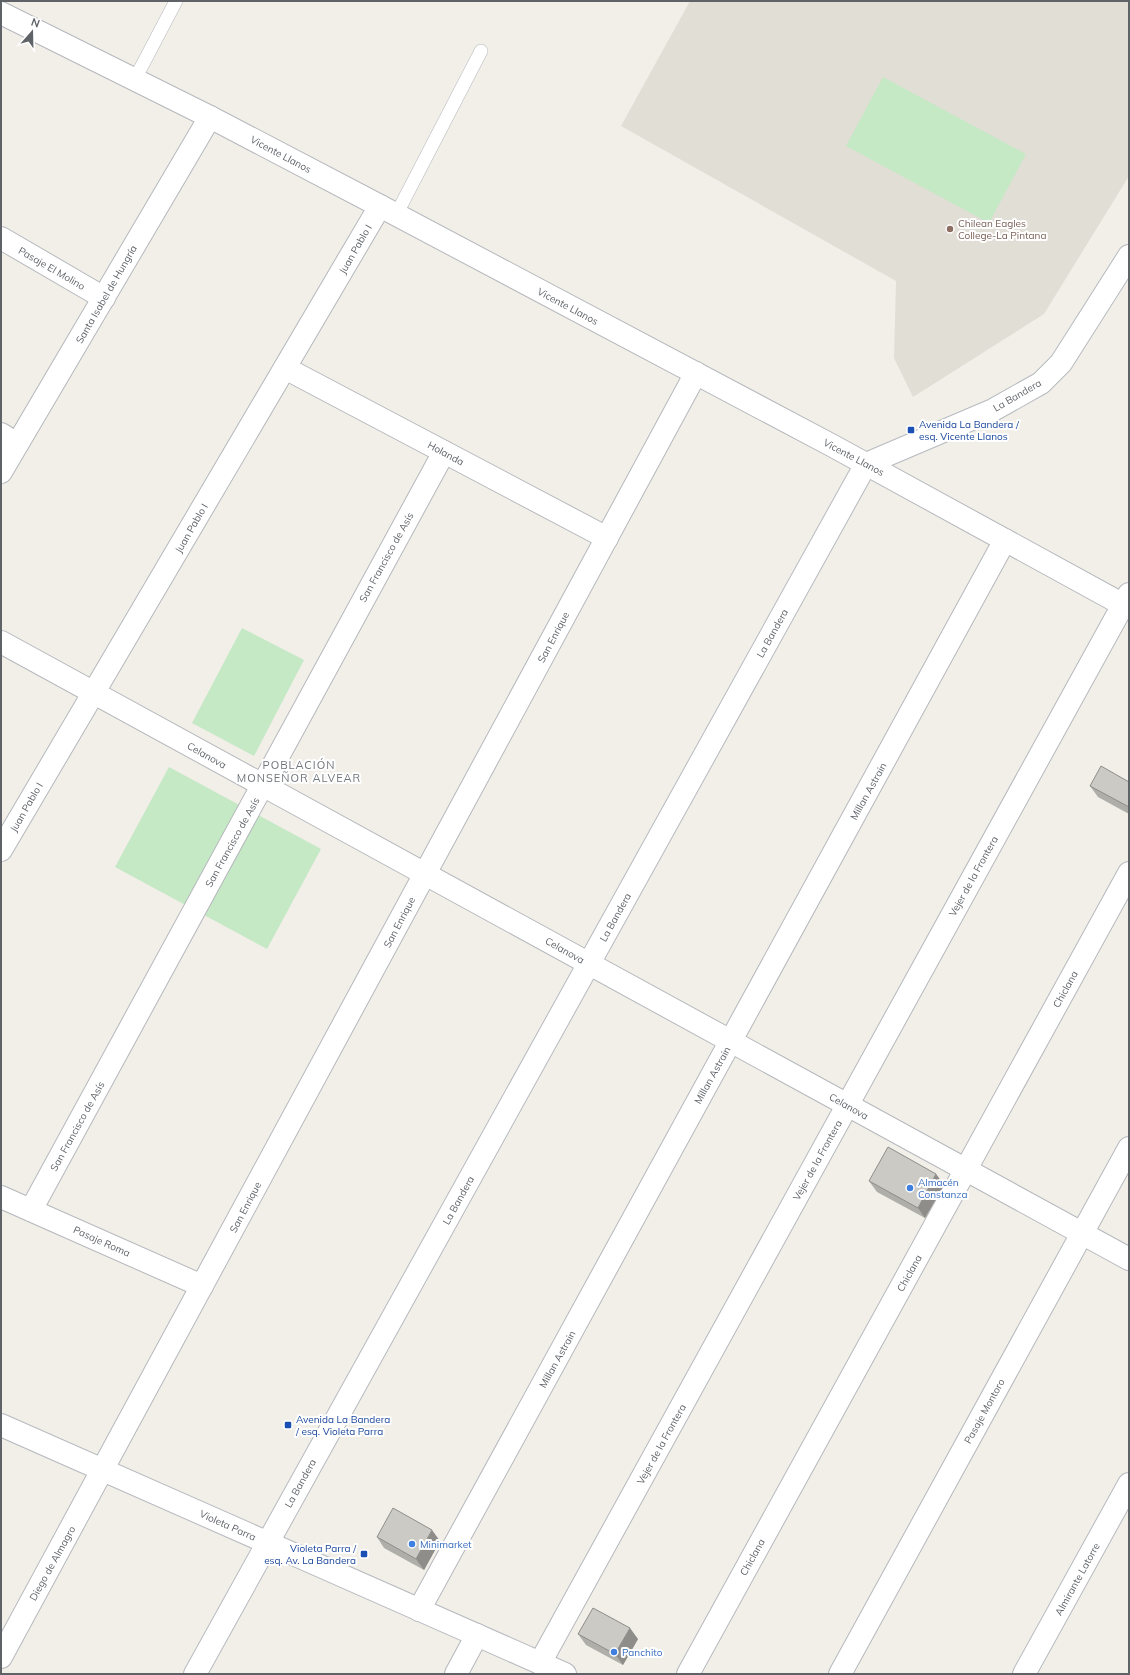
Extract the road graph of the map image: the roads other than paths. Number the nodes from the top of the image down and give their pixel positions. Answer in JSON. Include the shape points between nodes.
{"nodes":[{"id":1,"x":176,"y":1,"type":"edge"},
{"id":2,"x":1,"y":13,"type":"edge"},
{"id":3,"x":481,"y":51,"type":"dead end"},
{"id":4,"x":134,"y":79,"type":"junction"},
{"id":5,"x":210,"y":116,"type":"junction"},
{"id":6,"x":388,"y":210,"type":"junction"},
{"id":7,"x":1,"y":238,"type":"edge"},
{"id":8,"x":1129,"y":256,"type":"edge"},
{"id":9,"x":104,"y":298,"type":"junction"},
{"id":10,"x":285,"y":368,"type":"junction"},
{"id":11,"x":696,"y":373,"type":"junction"},
{"id":12,"x":9,"y":439,"type":"edge"},
{"id":13,"x":444,"y":452,"type":"junction"},
{"id":14,"x":866,"y":464,"type":"junction"},
{"id":15,"x":1,"y":472,"type":"edge"},
{"id":16,"x":607,"y":538,"type":"junction"},
{"id":17,"x":1005,"y":540,"type":"junction"},
{"id":18,"x":1127,"y":602,"type":"edge"},
{"id":19,"x":1,"y":642,"type":"edge"},
{"id":20,"x":94,"y":692,"type":"junction"},
{"id":21,"x":262,"y":785,"type":"junction"},
{"id":22,"x":1,"y":850,"type":"edge"},
{"id":23,"x":1129,"y":872,"type":"edge"},
{"id":24,"x":425,"y":874,"type":"junction"},
{"id":25,"x":589,"y":964,"type":"junction"},
{"id":26,"x":731,"y":1041,"type":"junction"},
{"id":27,"x":847,"y":1105,"type":"junction"},
{"id":28,"x":1129,"y":1148,"type":"edge"},
{"id":29,"x":965,"y":1170,"type":"junction"},
{"id":30,"x":1,"y":1197,"type":"edge"},
{"id":31,"x":31,"y":1210,"type":"junction"},
{"id":32,"x":1082,"y":1233,"type":"junction"},
{"id":33,"x":1129,"y":1259,"type":"edge"},
{"id":34,"x":202,"y":1286,"type":"junction"},
{"id":35,"x":1,"y":1425,"type":"edge"},
{"id":36,"x":103,"y":1470,"type":"junction"},
{"id":37,"x":1129,"y":1484,"type":"edge"},
{"id":38,"x":267,"y":1543,"type":"junction"},
{"id":39,"x":419,"y":1610,"type":"junction"},
{"id":40,"x":477,"y":1635,"type":"junction"},
{"id":41,"x":1,"y":1655,"type":"edge"},
{"id":42,"x":540,"y":1663,"type":"junction"},
{"id":43,"x":195,"y":1674,"type":"edge"},
{"id":44,"x":456,"y":1674,"type":"edge"},
{"id":45,"x":565,"y":1674,"type":"edge"},
{"id":46,"x":688,"y":1674,"type":"edge"},
{"id":47,"x":840,"y":1674,"type":"edge"},
{"id":48,"x":1024,"y":1674,"type":"edge"}],
"edges":[{"from":1,"to":4,"type":"lane"},
{"from":2,"to":4,"type":"street","name":"Vicente Llanos"},
{"from":3,"to":6,"type":"lane"},
{"from":4,"to":5,"type":"street","name":"Vicente Llanos"},
{"from":5,"to":6,"type":"street","name":"Vicente Llanos"},
{"from":5,"to":9,"type":"street","name":"Santa Isabel de Hungría"},
{"from":6,"to":10,"type":"street","name":"Juan Pablo I"},
{"from":6,"to":11,"type":"street","name":"Vicente Llanos"},
{"from":7,"to":9,"type":"street","name":"Pasaje El Molino"},
{"from":8,"to":14,"type":"street","name":"La Bandera","via":[[1061,364],[1042,383],[992,410]]},
{"from":9,"to":12,"type":"street","name":"Santa Isabel de Hungría"},
{"from":10,"to":13,"type":"street","name":"Holanda"},
{"from":10,"to":20,"type":"street","name":"Juan Pablo I"},
{"from":11,"to":14,"type":"street","name":"Vicente Llanos"},
{"from":11,"to":16,"type":"street","name":"San Enrique"},
{"from":12,"to":15,"type":"street","name":"Santa Isabel de Hungría"},
{"from":13,"to":16,"type":"street","name":"Holanda"},
{"from":13,"to":21,"type":"street","name":"San Francisco de Asís"},
{"from":14,"to":17,"type":"street","name":"Vicente Llanos"},
{"from":14,"to":25,"type":"street","name":"La Bandera"},
{"from":16,"to":24,"type":"street","name":"San Enrique"},
{"from":17,"to":18,"type":"street","name":"Vicente Llanos"},
{"from":17,"to":26,"type":"street","name":"Millan Astrain"},
{"from":18,"to":27,"type":"street","name":"Vejer de la Frontera"},
{"from":19,"to":20,"type":"street","name":"Celanova"},
{"from":20,"to":21,"type":"street","name":"Celanova"},
{"from":20,"to":22,"type":"street","name":"Juan Pablo I"},
{"from":21,"to":24,"type":"street","name":"Celanova"},
{"from":21,"to":31,"type":"street","name":"San Francisco de Asís"},
{"from":23,"to":29,"type":"street","name":"Chiclana"},
{"from":24,"to":25,"type":"street","name":"Celanova"},
{"from":24,"to":34,"type":"street","name":"San Enrique"},
{"from":25,"to":26,"type":"street","name":"Celanova"},
{"from":25,"to":38,"type":"street","name":"La Bandera"},
{"from":26,"to":27,"type":"street","name":"Celanova"},
{"from":26,"to":39,"type":"street","name":"Millan Astrain"},
{"from":27,"to":29,"type":"street","name":"Celanova"},
{"from":27,"to":42,"type":"street","name":"Vejer de la Frontera"},
{"from":28,"to":32,"type":"street","name":"Pasaje Montoro"},
{"from":29,"to":32,"type":"street","name":"Celanova"},
{"from":29,"to":46,"type":"street","name":"Chiclana"},
{"from":30,"to":31,"type":"street","name":"Pasaje Roma"},
{"from":31,"to":34,"type":"street","name":"Pasaje Roma"},
{"from":32,"to":33,"type":"street","name":"Celanova"},
{"from":32,"to":47,"type":"street","name":"Pasaje Montoro"},
{"from":34,"to":36,"type":"street","name":"San Enrique"},
{"from":35,"to":36,"type":"street","name":"Violeta Parra"},
{"from":36,"to":38,"type":"street","name":"Violeta Parra"},
{"from":36,"to":41,"type":"street","name":"Diego de Almagro"},
{"from":37,"to":48,"type":"street","name":"Almirante Latorre"},
{"from":38,"to":39,"type":"street","name":"Violeta Parra"},
{"from":38,"to":43,"type":"street","name":"La Bandera"},
{"from":39,"to":40,"type":"street","name":"Violeta Parra"},
{"from":40,"to":42,"type":"street","name":"Violeta Parra"},
{"from":40,"to":44,"type":"street"},
{"from":42,"to":45,"type":"street","name":"Violeta Parra"}]}
